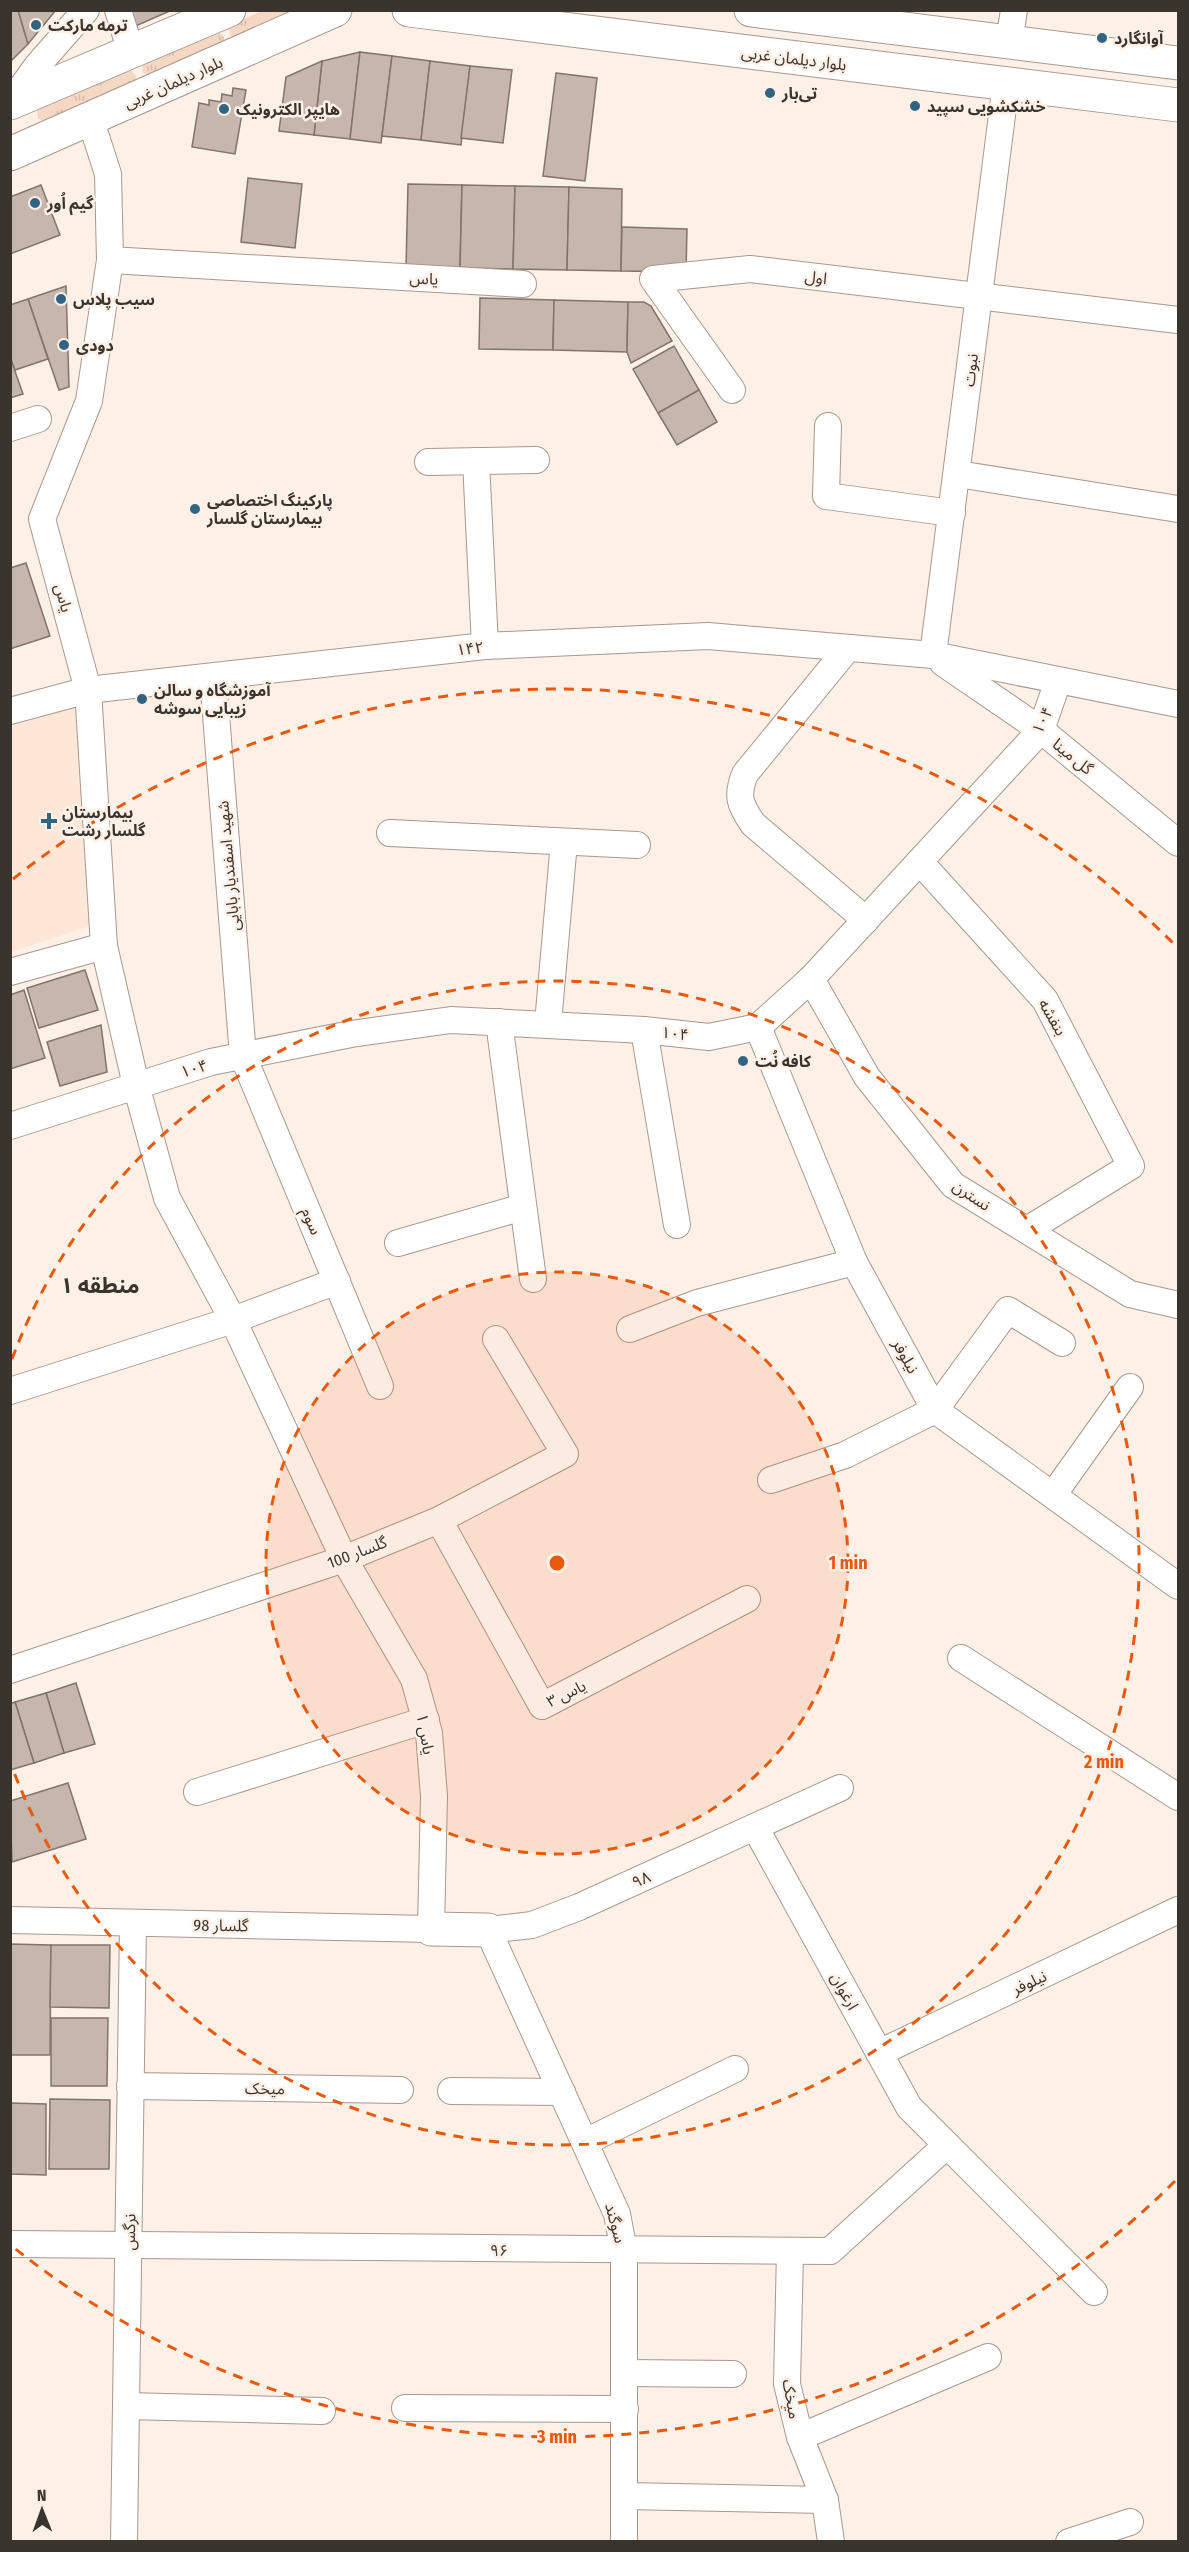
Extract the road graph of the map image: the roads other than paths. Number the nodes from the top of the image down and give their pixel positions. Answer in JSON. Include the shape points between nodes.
{"nodes":[{"id":1,"x":86,"y":10,"type":"edge"},
{"id":2,"x":118,"y":10,"type":"edge"},
{"id":3,"x":229,"y":10,"type":"edge"},
{"id":4,"x":335,"y":10,"type":"edge"},
{"id":5,"x":409,"y":10,"type":"edge"},
{"id":6,"x":751,"y":10,"type":"edge"},
{"id":7,"x":822,"y":15,"type":"edge"},
{"id":8,"x":1012,"y":26,"type":"edge"},
{"id":9,"x":131,"y":52,"type":"junction"},
{"id":10,"x":1179,"y":63,"type":"edge"},
{"id":11,"x":1006,"y":84,"type":"junction"},
{"id":12,"x":11,"y":102,"type":"edge"},
{"id":13,"x":1179,"y":105,"type":"edge"},
{"id":14,"x":90,"y":118,"type":"junction"},
{"id":15,"x":20,"y":149,"type":"edge"},
{"id":16,"x":110,"y":260,"type":"junction"},
{"id":17,"x":523,"y":284,"type":"dead end"},
{"id":18,"x":979,"y":297,"type":"junction"},
{"id":19,"x":1179,"y":321,"type":"edge"},
{"id":20,"x":732,"y":390,"type":"dead end"},
{"id":21,"x":38,"y":419,"type":"dead end"},
{"id":22,"x":828,"y":426,"type":"dead end"},
{"id":23,"x":10,"y":428,"type":"edge"},
{"id":24,"x":536,"y":460,"type":"dead end"},
{"id":25,"x":476,"y":461,"type":"junction"},
{"id":26,"x":428,"y":462,"type":"dead end"},
{"id":27,"x":958,"y":474,"type":"junction"},
{"id":28,"x":1179,"y":509,"type":"edge"},
{"id":29,"x":952,"y":513,"type":"junction"},
{"id":30,"x":485,"y":646,"type":"junction"},
{"id":31,"x":848,"y":648,"type":"junction"},
{"id":32,"x":933,"y":655,"type":"junction"},
{"id":33,"x":213,"y":677,"type":"junction"},
{"id":34,"x":1058,"y":681,"type":"junction"},
{"id":35,"x":88,"y":690,"type":"junction"},
{"id":36,"x":1179,"y":704,"type":"edge"},
{"id":37,"x":10,"y":711,"type":"edge"},
{"id":38,"x":1041,"y":730,"type":"junction"},
{"id":39,"x":390,"y":833,"type":"dead end"},
{"id":40,"x":564,"y":842,"type":"junction"},
{"id":41,"x":1179,"y":843,"type":"edge"},
{"id":42,"x":637,"y":845,"type":"dead end"},
{"id":43,"x":921,"y":862,"type":"junction"},
{"id":44,"x":866,"y":920,"type":"junction"},
{"id":45,"x":104,"y":946,"type":"junction"},
{"id":46,"x":10,"y":972,"type":"edge"},
{"id":47,"x":811,"y":979,"type":"junction"},
{"id":48,"x":499,"y":1022,"type":"junction"},
{"id":49,"x":548,"y":1023,"type":"junction"},
{"id":50,"x":758,"y":1027,"type":"junction"},
{"id":51,"x":644,"y":1030,"type":"junction"},
{"id":52,"x":243,"y":1056,"type":"junction"},
{"id":53,"x":136,"y":1085,"type":"junction"},
{"id":54,"x":10,"y":1126,"type":"edge"},
{"id":55,"x":523,"y":1207,"type":"junction"},
{"id":56,"x":677,"y":1225,"type":"dead end"},
{"id":57,"x":1027,"y":1230,"type":"junction"},
{"id":58,"x":398,"y":1243,"type":"dead end"},
{"id":59,"x":854,"y":1262,"type":"junction"},
{"id":60,"x":533,"y":1278,"type":"dead end"},
{"id":61,"x":337,"y":1281,"type":"junction"},
{"id":62,"x":1179,"y":1305,"type":"edge"},
{"id":63,"x":233,"y":1320,"type":"junction"},
{"id":64,"x":630,"y":1329,"type":"dead end"},
{"id":65,"x":496,"y":1339,"type":"dead end"},
{"id":66,"x":1062,"y":1343,"type":"dead end"},
{"id":67,"x":380,"y":1386,"type":"dead end"},
{"id":68,"x":1130,"y":1387,"type":"dead end"},
{"id":69,"x":10,"y":1391,"type":"edge"},
{"id":70,"x":935,"y":1410,"type":"junction"},
{"id":71,"x":771,"y":1480,"type":"dead end"},
{"id":72,"x":1053,"y":1495,"type":"junction"},
{"id":73,"x":439,"y":1520,"type":"junction"},
{"id":74,"x":344,"y":1558,"type":"junction"},
{"id":75,"x":1179,"y":1586,"type":"edge"},
{"id":76,"x":747,"y":1599,"type":"dead end"},
{"id":77,"x":961,"y":1658,"type":"dead end"},
{"id":78,"x":10,"y":1670,"type":"edge"},
{"id":79,"x":426,"y":1720,"type":"junction"},
{"id":80,"x":840,"y":1788,"type":"dead end"},
{"id":81,"x":197,"y":1792,"type":"dead end"},
{"id":82,"x":1179,"y":1797,"type":"edge"},
{"id":83,"x":755,"y":1827,"type":"junction"},
{"id":84,"x":1179,"y":1910,"type":"edge"},
{"id":85,"x":10,"y":1920,"type":"edge"},
{"id":86,"x":133,"y":1923,"type":"junction"},
{"id":87,"x":431,"y":1929,"type":"junction"},
{"id":88,"x":488,"y":1930,"type":"junction"},
{"id":89,"x":879,"y":2053,"type":"junction"},
{"id":90,"x":735,"y":2069,"type":"dead end"},
{"id":91,"x":130,"y":2086,"type":"junction"},
{"id":92,"x":400,"y":2090,"type":"dead end"},
{"id":93,"x":451,"y":2091,"type":"dead end"},
{"id":94,"x":562,"y":2092,"type":"junction"},
{"id":95,"x":585,"y":2142,"type":"junction"},
{"id":96,"x":947,"y":2145,"type":"junction"},
{"id":97,"x":10,"y":2244,"type":"edge"},
{"id":98,"x":128,"y":2245,"type":"junction"},
{"id":99,"x":624,"y":2251,"type":"junction"},
{"id":100,"x":790,"y":2251,"type":"junction"},
{"id":101,"x":1094,"y":2292,"type":"dead end"},
{"id":102,"x":988,"y":2356,"type":"dead end"},
{"id":103,"x":625,"y":2373,"type":"junction"},
{"id":104,"x":733,"y":2374,"type":"dead end"},
{"id":105,"x":126,"y":2406,"type":"junction"},
{"id":106,"x":405,"y":2408,"type":"dead end"},
{"id":107,"x":625,"y":2409,"type":"junction"},
{"id":108,"x":322,"y":2411,"type":"dead end"},
{"id":109,"x":800,"y":2437,"type":"junction"},
{"id":110,"x":625,"y":2496,"type":"junction"},
{"id":111,"x":825,"y":2500,"type":"junction"},
{"id":112,"x":1130,"y":2522,"type":"dead end"},
{"id":113,"x":124,"y":2541,"type":"edge"},
{"id":114,"x":624,"y":2541,"type":"edge"},
{"id":115,"x":831,"y":2541,"type":"edge"},
{"id":116,"x":1069,"y":2541,"type":"edge"}],
"edges":[{"from":1,"to":12,"type":"street"},
{"from":2,"to":9,"type":"street"},
{"from":3,"to":9,"type":"main road"},
{"from":4,"to":14,"type":"main road","name":"بلوار دیلمان غربی"},
{"from":5,"to":11,"type":"main road","name":"بلوار دیلمان غربی"},
{"from":6,"to":7,"type":"main road"},
{"from":7,"to":8,"type":"main road"},
{"from":8,"to":10,"type":"main road"},
{"from":9,"to":12,"type":"main road"},
{"from":11,"to":13,"type":"main road","name":"بلوار دیلمان غربی"},
{"from":11,"to":18,"type":"street","name":"نبوت"},
{"from":12,"to":15,"type":"main road"},
{"from":14,"to":15,"type":"main road","name":"بلوار دیلمان غربی"},
{"from":14,"to":16,"type":"street","name":"یاس","via":[[108,174]]},
{"from":16,"to":17,"type":"street","name":"یاس"},
{"from":16,"to":35,"type":"street","name":"یاس","via":[[89,401],[42,519]]},
{"from":18,"to":19,"type":"street","name":"اول"},
{"from":18,"to":20,"type":"street","name":"اول","via":[[750,269],[653,279]]},
{"from":18,"to":27,"type":"street","name":"نبوت"},
{"from":21,"to":23,"type":"street"},
{"from":22,"to":29,"type":"street","via":[[826,496]]},
{"from":24,"to":25,"type":"street"},
{"from":25,"to":26,"type":"street"},
{"from":25,"to":30,"type":"street"},
{"from":27,"to":28,"type":"street"},
{"from":27,"to":29,"type":"street","name":"نبوت"},
{"from":29,"to":32,"type":"street","name":"نبوت"},
{"from":30,"to":31,"type":"street","name":"۱۴۲","via":[[708,636]]},
{"from":30,"to":33,"type":"street","name":"۱۴۲"},
{"from":31,"to":32,"type":"street","name":"۱۴۲"},
{"from":31,"to":44,"type":"street","via":[[745,774],[739,790],[742,808],[753,824]]},
{"from":32,"to":34,"type":"street","name":"۱۴۲"},
{"from":32,"to":38,"type":"street","name":"گل مینا"},
{"from":33,"to":35,"type":"street","name":"۱۴۲"},
{"from":33,"to":52,"type":"street","name":"شهید اسفندیار بابایی"},
{"from":34,"to":36,"type":"street","name":"۱۴۲"},
{"from":34,"to":38,"type":"street","name":"۱۰۴"},
{"from":35,"to":37,"type":"street","name":"۱۴۲"},
{"from":35,"to":45,"type":"street","name":"یاس"},
{"from":38,"to":41,"type":"street","name":"گل مینا"},
{"from":38,"to":43,"type":"street","name":"۱۰۴"},
{"from":39,"to":40,"type":"street"},
{"from":40,"to":42,"type":"street"},
{"from":40,"to":49,"type":"street"},
{"from":43,"to":44,"type":"street","name":"۱۰۴"},
{"from":43,"to":57,"type":"street","name":"بنفشه","via":[[1045,1000],[1131,1166]]},
{"from":44,"to":47,"type":"street","name":"۱۰۴"},
{"from":45,"to":46,"type":"street"},
{"from":45,"to":53,"type":"street","name":"یاس"},
{"from":47,"to":50,"type":"street","name":"۱۰۴"},
{"from":47,"to":57,"type":"street","name":"نسترن","via":[[867,1077],[953,1185]]},
{"from":48,"to":49,"type":"street","name":"۱۰۴"},
{"from":48,"to":52,"type":"street","name":"۱۰۴","via":[[451,1020],[351,1034]]},
{"from":48,"to":55,"type":"street"},
{"from":49,"to":51,"type":"street","name":"۱۰۴"},
{"from":50,"to":51,"type":"street","name":"۱۰۴","via":[[709,1037]]},
{"from":50,"to":59,"type":"street","name":"نیلوفر"},
{"from":51,"to":56,"type":"street"},
{"from":52,"to":53,"type":"street","name":"۱۰۴"},
{"from":52,"to":61,"type":"street","name":"سوم"},
{"from":53,"to":54,"type":"street","name":"۱۰۴"},
{"from":53,"to":63,"type":"street","name":"یاس","via":[[167,1198]]},
{"from":55,"to":58,"type":"street"},
{"from":55,"to":60,"type":"street"},
{"from":57,"to":62,"type":"street","name":"نسترن","via":[[1130,1294]]},
{"from":59,"to":64,"type":"street","via":[[697,1303]]},
{"from":59,"to":70,"type":"street","name":"نیلوفر"},
{"from":61,"to":63,"type":"street"},
{"from":61,"to":67,"type":"street","name":"سوم"},
{"from":63,"to":69,"type":"street"},
{"from":63,"to":74,"type":"street","name":"یاس ۱"},
{"from":65,"to":73,"type":"street","name":"گلسار 100","via":[[565,1455]]},
{"from":66,"to":70,"type":"street","via":[[1008,1310]]},
{"from":68,"to":72,"type":"street"},
{"from":70,"to":71,"type":"street","via":[[845,1455]]},
{"from":70,"to":72,"type":"street","name":"نیلوفر"},
{"from":72,"to":75,"type":"street","name":"نیلوفر"},
{"from":73,"to":74,"type":"street","name":"گلسار 100"},
{"from":73,"to":76,"type":"street","name":"یاس ۳","via":[[542,1706]]},
{"from":74,"to":78,"type":"street","name":"گلسار 100"},
{"from":74,"to":79,"type":"street","name":"یاس ۱","via":[[414,1679]]},
{"from":77,"to":82,"type":"street"},
{"from":79,"to":81,"type":"street"},
{"from":79,"to":87,"type":"street","name":"یاس ۱","via":[[434,1796]]},
{"from":80,"to":83,"type":"street","name":"۹۸"},
{"from":83,"to":88,"type":"street","name":"۹۸","via":[[579,1907],[532,1925]]},
{"from":83,"to":89,"type":"street","name":"ارغوان"},
{"from":84,"to":89,"type":"street","name":"نیلوفر"},
{"from":85,"to":86,"type":"street","name":"گلسار 98"},
{"from":86,"to":87,"type":"street","name":"گلسار 98"},
{"from":86,"to":91,"type":"street","name":"نرگس"},
{"from":87,"to":88,"type":"main road","name":"۹۸"},
{"from":88,"to":94,"type":"street","name":"سوگند"},
{"from":89,"to":96,"type":"street","name":"ارغوان","via":[[909,2107]]},
{"from":90,"to":95,"type":"street"},
{"from":91,"to":92,"type":"street","name":"میخک"},
{"from":91,"to":98,"type":"street","name":"نرگس"},
{"from":93,"to":94,"type":"street"},
{"from":94,"to":95,"type":"street","name":"سوگند"},
{"from":95,"to":99,"type":"street","name":"سوگند","via":[[617,2214]]},
{"from":96,"to":100,"type":"street","name":"۹۶","via":[[830,2252]]},
{"from":96,"to":101,"type":"street","name":"ارغوان"},
{"from":97,"to":98,"type":"street","name":"۹۶"},
{"from":98,"to":99,"type":"street","name":"۹۶"},
{"from":98,"to":105,"type":"street","name":"نرگس"},
{"from":99,"to":100,"type":"street","name":"۹۶"},
{"from":99,"to":103,"type":"street","name":"سوگند"},
{"from":100,"to":109,"type":"street","name":"میخک","via":[[787,2384]]},
{"from":102,"to":109,"type":"street"},
{"from":103,"to":104,"type":"street"},
{"from":103,"to":107,"type":"street","name":"سوگند"},
{"from":105,"to":108,"type":"street"},
{"from":105,"to":113,"type":"street","name":"نرگس"},
{"from":106,"to":107,"type":"street"},
{"from":107,"to":110,"type":"street","name":"سوگند"},
{"from":109,"to":111,"type":"street","name":"میخک"},
{"from":110,"to":111,"type":"street"},
{"from":110,"to":114,"type":"street","name":"سوگند"},
{"from":111,"to":115,"type":"street","name":"میخک"},
{"from":112,"to":116,"type":"street"}]}
